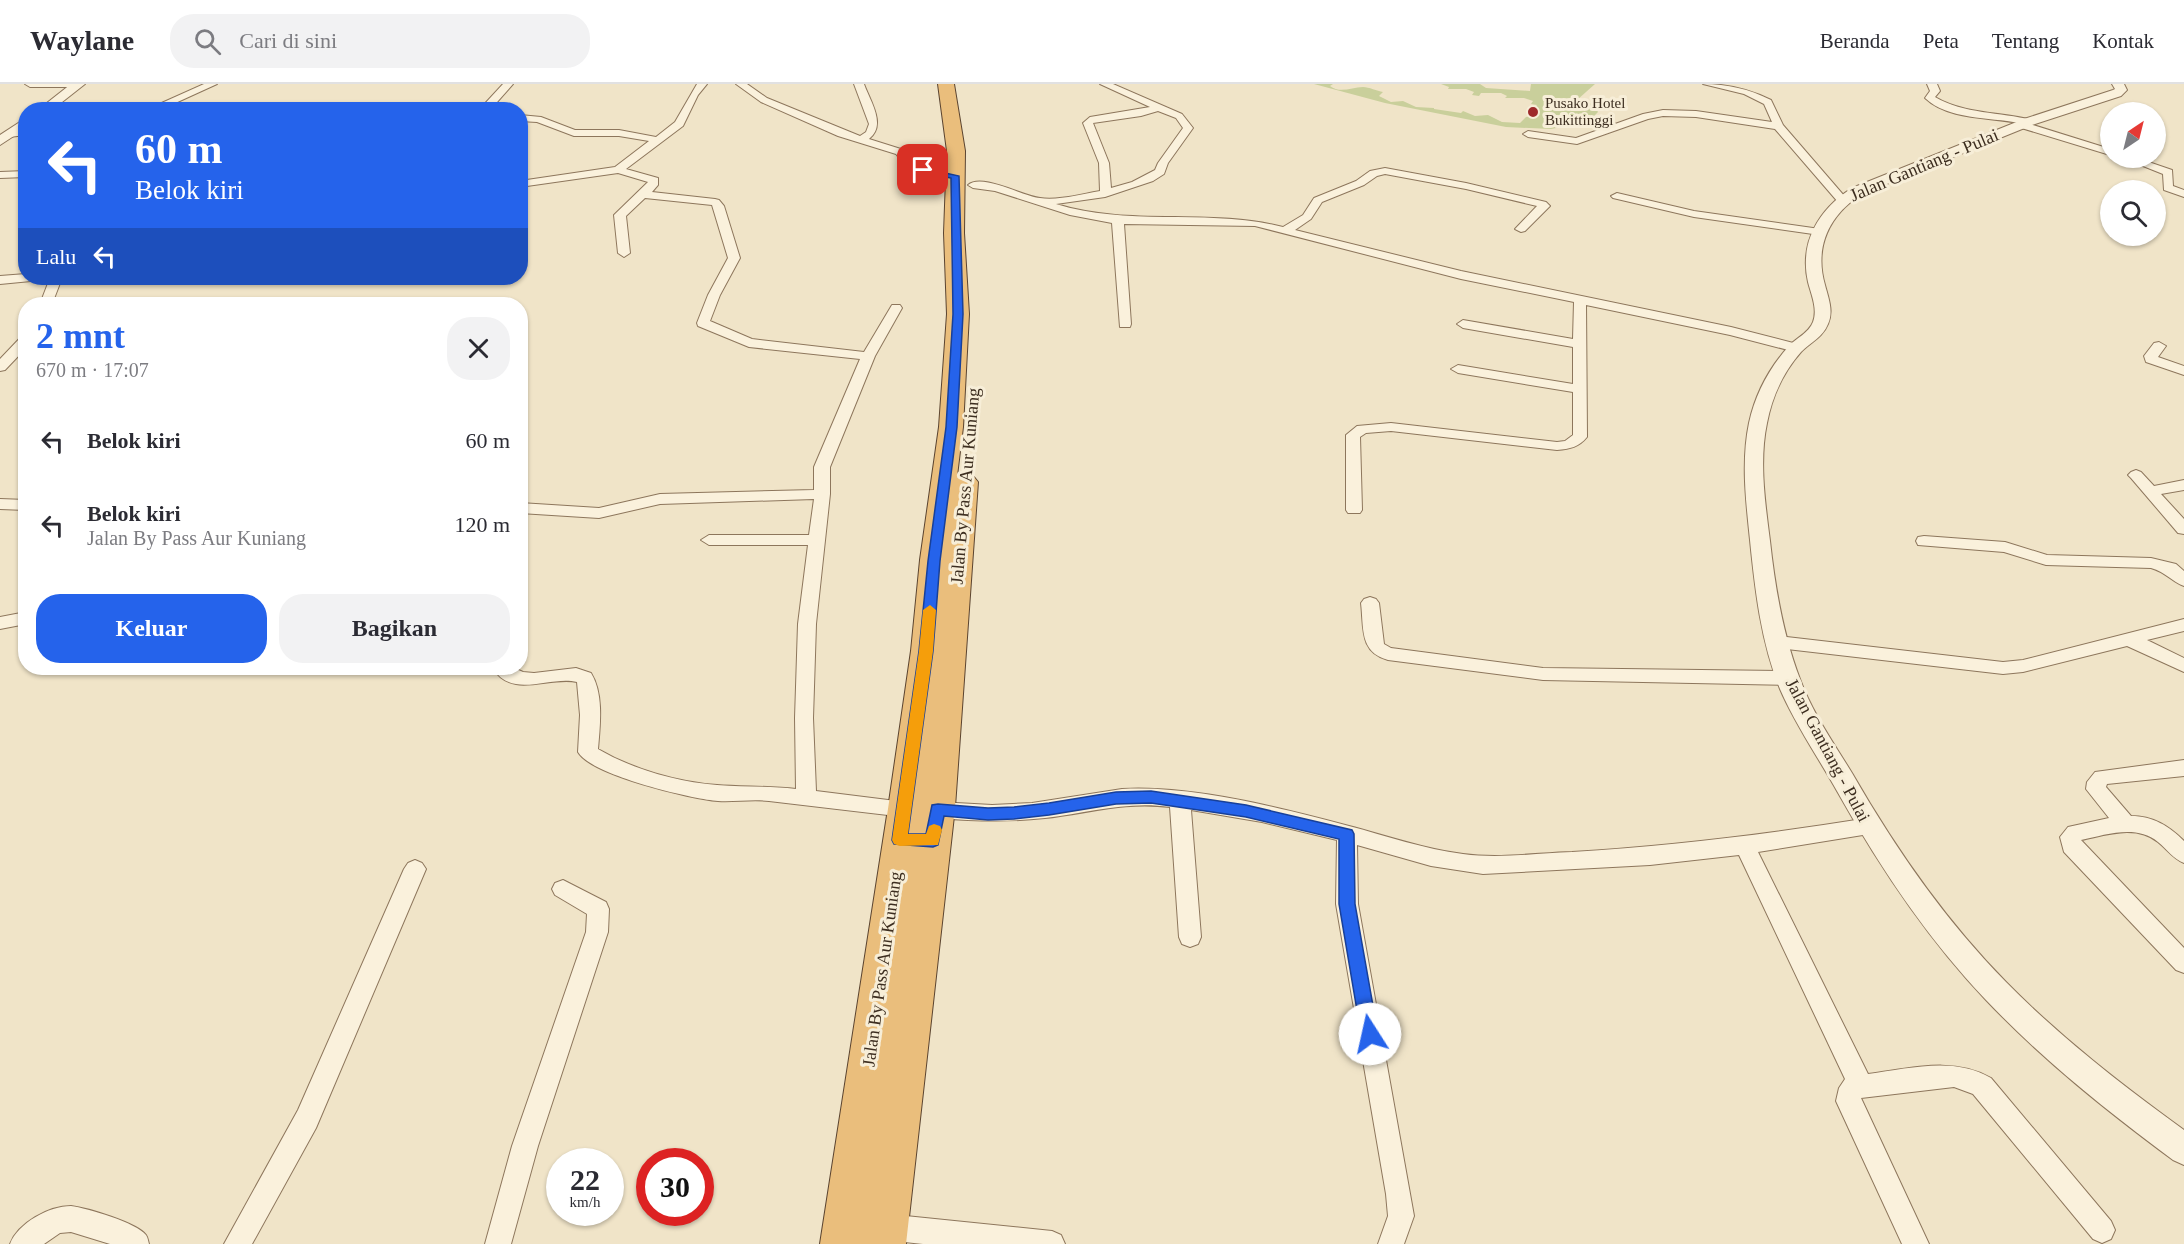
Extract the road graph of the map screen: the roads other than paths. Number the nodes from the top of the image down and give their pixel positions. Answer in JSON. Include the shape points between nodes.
{"nodes":[{"id":1,"x":30,"y":84,"type":"edge"},
{"id":2,"x":79,"y":84,"type":"edge"},
{"id":3,"x":212,"y":84,"type":"edge"},
{"id":4,"x":508,"y":84,"type":"edge"},
{"id":5,"x":702,"y":84,"type":"edge"},
{"id":6,"x":741,"y":84,"type":"edge"},
{"id":7,"x":859,"y":84,"type":"edge"},
{"id":8,"x":946,"y":84,"type":"edge"},
{"id":9,"x":960,"y":84,"type":"edge"},
{"id":10,"x":1105,"y":84,"type":"edge"},
{"id":11,"x":1708,"y":84,"type":"edge"},
{"id":12,"x":1932,"y":84,"type":"edge"},
{"id":13,"x":2118,"y":84,"type":"edge"},
{"id":14,"x":55,"y":102,"type":"edge"},
{"id":15,"x":170,"y":102,"type":"edge"},
{"id":16,"x":491,"y":102,"type":"edge"},
{"id":17,"x":1159,"y":107,"type":"junction"},
{"id":18,"x":956,"y":109,"type":"junction"},
{"id":19,"x":528,"y":118,"type":"edge"},
{"id":20,"x":2025,"y":123,"type":"junction"},
{"id":21,"x":1778,"y":126,"type":"junction"},
{"id":22,"x":1527,"y":134,"type":"dead end"},
{"id":23,"x":658,"y":140,"type":"junction"},
{"id":24,"x":862,"y":140,"type":"junction"},
{"id":25,"x":2100,"y":149,"type":"edge"},
{"id":26,"x":2157,"y":168,"type":"edge"},
{"id":27,"x":618,"y":170,"type":"junction"},
{"id":28,"x":18,"y":174,"type":"edge"},
{"id":29,"x":0,"y":175,"type":"edge"},
{"id":30,"x":955,"y":176,"type":"junction"},
{"id":31,"x":528,"y":183,"type":"edge"},
{"id":32,"x":973,"y":185,"type":"junction"},
{"id":33,"x":1106,"y":192,"type":"junction"},
{"id":34,"x":641,"y":194,"type":"junction"},
{"id":35,"x":2184,"y":194,"type":"edge"},
{"id":36,"x":1617,"y":196,"type":"dead end"},
{"id":37,"x":1842,"y":200,"type":"junction"},
{"id":38,"x":1038,"y":202,"type":"junction"},
{"id":39,"x":1118,"y":220,"type":"junction"},
{"id":40,"x":1521,"y":229,"type":"dead end"},
{"id":41,"x":1286,"y":230,"type":"junction"},
{"id":42,"x":972,"y":232,"type":"dead end"},
{"id":43,"x":1820,"y":232,"type":"junction"},
{"id":44,"x":624,"y":254,"type":"dead end"},
{"id":45,"x":18,"y":279,"type":"edge"},
{"id":46,"x":0,"y":280,"type":"edge"},
{"id":47,"x":1580,"y":301,"type":"junction"},
{"id":48,"x":896,"y":308,"type":"dead end"},
{"id":49,"x":1125,"y":324,"type":"dead end"},
{"id":50,"x":1463,"y":324,"type":"dead end"},
{"id":51,"x":1578,"y":344,"type":"junction"},
{"id":52,"x":2159,"y":346,"type":"dead end"},
{"id":53,"x":18,"y":348,"type":"edge"},
{"id":54,"x":1796,"y":348,"type":"junction"},
{"id":55,"x":868,"y":356,"type":"junction"},
{"id":56,"x":0,"y":367,"type":"edge"},
{"id":57,"x":1458,"y":369,"type":"dead end"},
{"id":58,"x":2184,"y":371,"type":"edge"},
{"id":59,"x":1580,"y":389,"type":"junction"},
{"id":60,"x":2136,"y":475,"type":"dead end"},
{"id":61,"x":2184,"y":484,"type":"edge"},
{"id":62,"x":2149,"y":491,"type":"junction"},
{"id":63,"x":822,"y":494,"type":"junction"},
{"id":64,"x":528,"y":509,"type":"edge"},
{"id":65,"x":1354,"y":510,"type":"dead end"},
{"id":66,"x":2184,"y":529,"type":"edge"},
{"id":67,"x":709,"y":540,"type":"dead end"},
{"id":68,"x":815,"y":540,"type":"junction"},
{"id":69,"x":1924,"y":541,"type":"dead end"},
{"id":70,"x":2184,"y":580,"type":"edge"},
{"id":71,"x":1370,"y":603,"type":"dead end"},
{"id":72,"x":18,"y":620,"type":"edge"},
{"id":73,"x":0,"y":623,"type":"edge"},
{"id":74,"x":2184,"y":625,"type":"edge"},
{"id":75,"x":2130,"y":639,"type":"junction"},
{"id":76,"x":1778,"y":642,"type":"junction"},
{"id":77,"x":939,"y":653,"type":"junction"},
{"id":78,"x":2184,"y":666,"type":"edge"},
{"id":79,"x":510,"y":675,"type":"edge"},
{"id":80,"x":1788,"y":678,"type":"junction"},
{"id":81,"x":2184,"y":768,"type":"edge"},
{"id":82,"x":806,"y":798,"type":"junction"},
{"id":83,"x":1180,"y":800,"type":"junction"},
{"id":84,"x":902,"y":824,"type":"junction"},
{"id":85,"x":2127,"y":824,"type":"junction"},
{"id":86,"x":935,"y":825,"type":"junction"},
{"id":87,"x":1869,"y":826,"type":"junction"},
{"id":88,"x":1347,"y":834,"type":"junction"},
{"id":89,"x":1745,"y":846,"type":"junction"},
{"id":90,"x":2184,"y":854,"type":"edge"},
{"id":91,"x":415,"y":869,"type":"dead end"},
{"id":92,"x":563,"y":889,"type":"dead end"},
{"id":93,"x":1190,"y":937,"type":"dead end"},
{"id":94,"x":2184,"y":963,"type":"edge"},
{"id":95,"x":1862,"y":1086,"type":"junction"},
{"id":96,"x":2184,"y":1149,"type":"edge"},
{"id":97,"x":2102,"y":1230,"type":"dead end"},
{"id":98,"x":885,"y":1235,"type":"edge"},
{"id":99,"x":24,"y":1244,"type":"edge"},
{"id":100,"x":136,"y":1244,"type":"edge"},
{"id":101,"x":237,"y":1244,"type":"edge"},
{"id":102,"x":498,"y":1244,"type":"edge"},
{"id":103,"x":842,"y":1244,"type":"edge"},
{"id":104,"x":1052,"y":1244,"type":"edge"},
{"id":105,"x":1391,"y":1244,"type":"edge"},
{"id":106,"x":1916,"y":1244,"type":"edge"}],
"edges":[{"from":1,"to":2,"type":"street"},
{"from":2,"to":14,"type":"street"},
{"from":3,"to":15,"type":"street"},
{"from":4,"to":16,"type":"street"},
{"from":5,"to":23,"type":"street","via":[[680,124]]},
{"from":6,"to":24,"type":"street","via":[[764,100]]},
{"from":7,"to":24,"type":"street","via":[[874,124]]},
{"from":8,"to":18,"type":"highway","name":"Jalan By Pass Aur Kuniang"},
{"from":9,"to":18,"type":"highway","name":"Jalan By Pass Aur Kuniang"},
{"from":10,"to":17,"type":"street"},
{"from":11,"to":21,"type":"street","via":[[1763,98]]},
{"from":12,"to":20,"type":"street","via":[[1935,91],[1930,98],[1937,103]]},
{"from":13,"to":20,"type":"street","name":"Jalan Gantiang - Pulai","via":[[2121,90],[2117,93]]},
{"from":17,"to":33,"type":"street","via":[[1088,123],[1104,163]]},
{"from":17,"to":33,"type":"street","via":[[1185,120],[1188,128],[1160,172],[1139,183]]},
{"from":18,"to":30,"type":"highway","name":"Jalan By Pass Aur Kuniang"},
{"from":18,"to":32,"type":"highway","name":"Jalan By Pass Aur Kuniang"},
{"from":19,"to":23,"type":"street","via":[[574,133],[619,133]]},
{"from":20,"to":25,"type":"street"},
{"from":20,"to":37,"type":"street","name":"Jalan Gantiang - Pulai"},
{"from":21,"to":22,"type":"street","via":[[1746,124],[1707,114],[1657,114],[1577,141]]},
{"from":21,"to":37,"type":"street"},
{"from":23,"to":27,"type":"street"},
{"from":24,"to":30,"type":"street","via":[[900,152],[923,170]]},
{"from":26,"to":35,"type":"street","via":[[2168,172],[2168,188]]},
{"from":27,"to":31,"type":"street"},
{"from":27,"to":34,"type":"street","via":[[654,180]]},
{"from":28,"to":29,"type":"street"},
{"from":30,"to":77,"type":"highway","name":"Jalan By Pass Aur Kuniang","via":[[965,276],[934,561]]},
{"from":32,"to":38,"type":"street"},
{"from":32,"to":42,"type":"highway","name":"Jalan By Pass Aur Kuniang"},
{"from":33,"to":38,"type":"street"},
{"from":34,"to":44,"type":"street","via":[[619,219]]},
{"from":34,"to":55,"type":"street","via":[[715,202],[718,206],[734,258],[704,323],[749,343]]},
{"from":36,"to":43,"type":"street","via":[[1694,214]]},
{"from":37,"to":43,"type":"street","name":"Jalan Gantiang - Pulai","via":[[1828,213]]},
{"from":38,"to":39,"type":"street"},
{"from":39,"to":41,"type":"street","via":[[1243,221]]},
{"from":39,"to":49,"type":"street"},
{"from":40,"to":41,"type":"street","via":[[1542,204],[1385,171],[1318,200],[1307,217]]},
{"from":41,"to":47,"type":"street"},
{"from":43,"to":54,"type":"street","name":"Jalan Gantiang - Pulai","via":[[1815,247],[1815,276],[1823,314],[1819,328]]},
{"from":45,"to":46,"type":"street"},
{"from":47,"to":51,"type":"street"},
{"from":47,"to":54,"type":"street"},
{"from":48,"to":55,"type":"street"},
{"from":50,"to":51,"type":"street"},
{"from":51,"to":59,"type":"street"},
{"from":52,"to":58,"type":"street","via":[[2151,359]]},
{"from":53,"to":56,"type":"street"},
{"from":54,"to":76,"type":"street","name":"Jalan Gantiang - Pulai","via":[[1780,369],[1762,406],[1754,446],[1763,572]]},
{"from":55,"to":63,"type":"street","via":[[824,462]]},
{"from":57,"to":59,"type":"street"},
{"from":59,"to":65,"type":"street","via":[[1580,437],[1569,445],[1391,427],[1362,429],[1353,435]]},
{"from":60,"to":62,"type":"street"},
{"from":61,"to":62,"type":"street"},
{"from":62,"to":66,"type":"street"},
{"from":63,"to":64,"type":"street","via":[[660,499],[599,513]]},
{"from":63,"to":68,"type":"street"},
{"from":67,"to":68,"type":"street"},
{"from":68,"to":82,"type":"street","via":[[804,718]]},
{"from":69,"to":70,"type":"street","via":[[2005,547],[2046,560],[2151,563],[2170,568]]},
{"from":71,"to":80,"type":"street","via":[[1376,645],[1388,654],[1543,674]]},
{"from":72,"to":73,"type":"street"},
{"from":74,"to":75,"type":"street"},
{"from":75,"to":76,"type":"street","via":[[2003,668]]},
{"from":75,"to":78,"type":"street"},
{"from":76,"to":80,"type":"street","name":"Jalan Gantiang - Pulai"},
{"from":77,"to":84,"type":"highway","name":"Jalan By Pass Aur Kuniang"},
{"from":77,"to":86,"type":"highway","name":"Jalan By Pass Aur Kuniang"},
{"from":79,"to":82,"type":"street","via":[[522,679],[571,674],[585,678],[590,718],[588,752],[605,764],[678,787]]},
{"from":80,"to":87,"type":"street","name":"Jalan Gantiang - Pulai"},
{"from":81,"to":85,"type":"street","via":[[2102,777],[2096,789]]},
{"from":82,"to":84,"type":"street"},
{"from":83,"to":86,"type":"street","via":[[1116,798],[988,814]]},
{"from":83,"to":88,"type":"street"},
{"from":83,"to":93,"type":"street"},
{"from":84,"to":86,"type":"highway"},
{"from":84,"to":103,"type":"highway","name":"Jalan By Pass Aur Kuniang"},
{"from":85,"to":90,"type":"street","via":[[2157,830]]},
{"from":85,"to":94,"type":"street","via":[[2075,833],[2070,837],[2071,846]]},
{"from":86,"to":98,"type":"highway","name":"Jalan By Pass Aur Kuniang","via":[[925,933]]},
{"from":87,"to":89,"type":"street"},
{"from":87,"to":96,"type":"street","name":"Jalan Gantiang - Pulai","via":[[1932,915],[2022,1017]]},
{"from":88,"to":89,"type":"street","via":[[1431,858],[1483,865],[1650,856]]},
{"from":88,"to":105,"type":"street","via":[[1347,904],[1399,1194],[1401,1216]]},
{"from":89,"to":95,"type":"street"},
{"from":91,"to":101,"type":"street","via":[[308,1119]]},
{"from":92,"to":102,"type":"street","via":[[598,909],[597,932],[525,1146]]},
{"from":95,"to":97,"type":"street","via":[[1954,1076],[1982,1086]]},
{"from":95,"to":106,"type":"street","via":[[1851,1088],[1848,1101]]},
{"from":98,"to":104,"type":"street"},
{"from":99,"to":100,"type":"street","via":[[65,1218],[125,1236]]}]}
